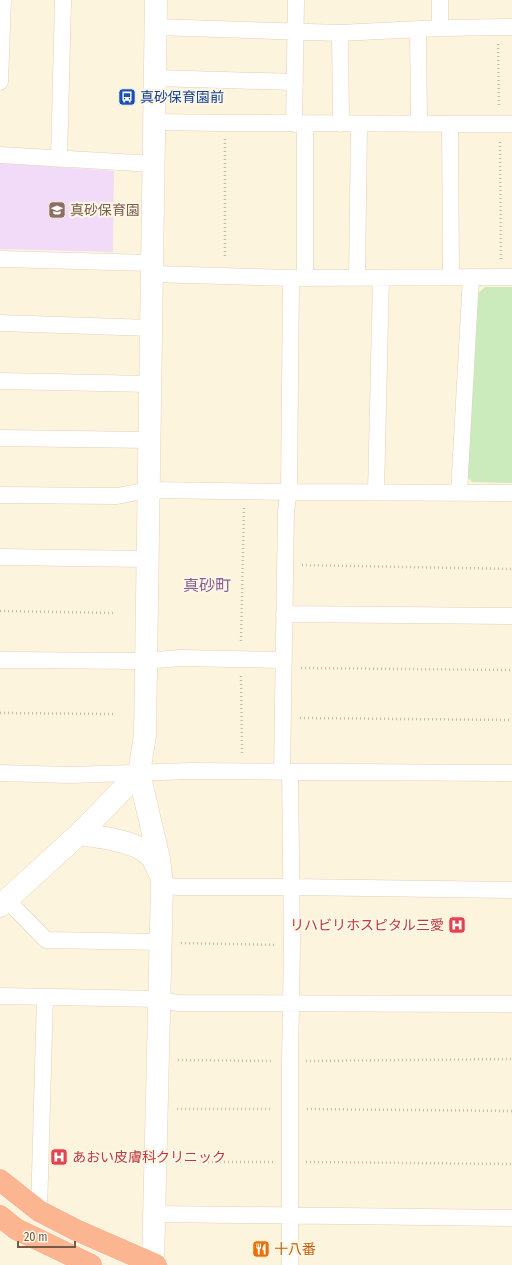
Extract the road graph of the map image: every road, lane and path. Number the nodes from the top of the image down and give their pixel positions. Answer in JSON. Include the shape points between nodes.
{"nodes":[{"id":1,"x":3,"y":0,"type":"edge"},
{"id":2,"x":63,"y":0,"type":"edge"},
{"id":3,"x":156,"y":0,"type":"edge"},
{"id":4,"x":296,"y":0,"type":"edge"},
{"id":5,"x":440,"y":0,"type":"edge"},
{"id":6,"x":505,"y":27,"type":"edge"},
{"id":7,"x":156,"y":28,"type":"junction"},
{"id":8,"x":440,"y":28,"type":"junction"},
{"id":9,"x":418,"y":30,"type":"junction"},
{"id":10,"x":296,"y":32,"type":"junction"},
{"id":11,"x":340,"y":33,"type":"junction"},
{"id":12,"x":155,"y":78,"type":"junction"},
{"id":13,"x":0,"y":82,"type":"edge"},
{"id":14,"x":295,"y":82,"type":"junction"},
{"id":15,"x":154,"y":122,"type":"junction"},
{"id":16,"x":224,"y":124,"type":"junction"},
{"id":17,"x":300,"y":124,"type":"junction"},
{"id":18,"x":341,"y":124,"type":"junction"},
{"id":19,"x":359,"y":124,"type":"junction"},
{"id":20,"x":419,"y":124,"type":"junction"},
{"id":21,"x":450,"y":124,"type":"junction"},
{"id":22,"x":506,"y":124,"type":"edge"},
{"id":23,"x":0,"y":155,"type":"edge"},
{"id":24,"x":59,"y":159,"type":"junction"},
{"id":25,"x":154,"y":164,"type":"junction"},
{"id":26,"x":0,"y":260,"type":"edge"},
{"id":27,"x":152,"y":269,"type":"junction"},
{"id":28,"x":225,"y":277,"type":"junction"},
{"id":29,"x":471,"y":277,"type":"junction"},
{"id":30,"x":507,"y":277,"type":"edge"},
{"id":31,"x":298,"y":278,"type":"junction"},
{"id":32,"x":357,"y":278,"type":"junction"},
{"id":33,"x":381,"y":278,"type":"junction"},
{"id":34,"x":451,"y":278,"type":"junction"},
{"id":35,"x":0,"y":323,"type":"edge"},
{"id":36,"x":151,"y":328,"type":"junction"},
{"id":37,"x":0,"y":381,"type":"edge"},
{"id":38,"x":150,"y":384,"type":"junction"},
{"id":39,"x":0,"y":438,"type":"edge"},
{"id":40,"x":149,"y":440,"type":"junction"},
{"id":41,"x":149,"y":490,"type":"junction"},
{"id":42,"x":244,"y":491,"type":"junction"},
{"id":43,"x":290,"y":492,"type":"junction"},
{"id":44,"x":376,"y":492,"type":"junction"},
{"id":45,"x":459,"y":492,"type":"junction"},
{"id":46,"x":512,"y":493,"type":"edge"},
{"id":47,"x":0,"y":495,"type":"edge"},
{"id":48,"x":0,"y":557,"type":"edge"},
{"id":49,"x":148,"y":559,"type":"junction"},
{"id":50,"x":285,"y":565,"type":"junction"},
{"id":51,"x":512,"y":569,"type":"edge"},
{"id":52,"x":0,"y":611,"type":"edge"},
{"id":53,"x":114,"y":613,"type":"dead end"},
{"id":54,"x":284,"y":614,"type":"junction"},
{"id":55,"x":512,"y":616,"type":"edge"},
{"id":56,"x":241,"y":659,"type":"junction"},
{"id":57,"x":0,"y":660,"type":"edge"},
{"id":58,"x":146,"y":661,"type":"junction"},
{"id":59,"x":284,"y":664,"type":"junction"},
{"id":60,"x":512,"y":670,"type":"edge"},
{"id":61,"x":0,"y":713,"type":"edge"},
{"id":62,"x":113,"y":714,"type":"dead end"},
{"id":63,"x":284,"y":718,"type":"junction"},
{"id":64,"x":512,"y":720,"type":"edge"},
{"id":65,"x":0,"y":772,"type":"edge"},
{"id":66,"x":242,"y":772,"type":"junction"},
{"id":67,"x":286,"y":772,"type":"junction"},
{"id":68,"x":139,"y":773,"type":"junction"},
{"id":69,"x":512,"y":773,"type":"edge"},
{"id":70,"x":79,"y":834,"type":"junction"},
{"id":71,"x":161,"y":881,"type":"junction"},
{"id":72,"x":292,"y":887,"type":"junction"},
{"id":73,"x":512,"y":890,"type":"edge"},
{"id":74,"x":3,"y":903,"type":"edge"},
{"id":75,"x":169,"y":942,"type":"junction"},
{"id":76,"x":292,"y":945,"type":"junction"},
{"id":77,"x":0,"y":996,"type":"edge"},
{"id":78,"x":45,"y":997,"type":"junction"},
{"id":79,"x":160,"y":999,"type":"junction"},
{"id":80,"x":292,"y":1004,"type":"junction"},
{"id":81,"x":512,"y":1004,"type":"edge"},
{"id":82,"x":158,"y":1059,"type":"junction"},
{"id":83,"x":512,"y":1059,"type":"edge"},
{"id":84,"x":290,"y":1061,"type":"junction"},
{"id":85,"x":157,"y":1109,"type":"junction"},
{"id":86,"x":290,"y":1109,"type":"junction"},
{"id":87,"x":512,"y":1111,"type":"edge"},
{"id":88,"x":156,"y":1162,"type":"junction"},
{"id":89,"x":290,"y":1162,"type":"junction"},
{"id":90,"x":512,"y":1164,"type":"edge"},
{"id":91,"x":0,"y":1180,"type":"edge"},
{"id":92,"x":40,"y":1211,"type":"junction"},
{"id":93,"x":155,"y":1214,"type":"junction"},
{"id":94,"x":0,"y":1216,"type":"edge"},
{"id":95,"x":291,"y":1216,"type":"junction"},
{"id":96,"x":512,"y":1218,"type":"edge"},
{"id":97,"x":154,"y":1264,"type":"edge"},
{"id":98,"x":91,"y":1265,"type":"edge"},
{"id":99,"x":290,"y":1265,"type":"edge"}],
"edges":[{"from":1,"to":13,"type":"street"},
{"from":2,"to":24,"type":"street"},
{"from":3,"to":7,"type":"street"},
{"from":4,"to":10,"type":"street"},
{"from":5,"to":8,"type":"street"},
{"from":6,"to":8,"type":"street"},
{"from":6,"to":22,"type":"path"},
{"from":7,"to":10,"type":"street"},
{"from":7,"to":12,"type":"street"},
{"from":8,"to":9,"type":"street"},
{"from":9,"to":11,"type":"street"},
{"from":9,"to":20,"type":"street"},
{"from":10,"to":11,"type":"street"},
{"from":10,"to":14,"type":"street"},
{"from":11,"to":18,"type":"street"},
{"from":12,"to":14,"type":"street"},
{"from":12,"to":15,"type":"street"},
{"from":14,"to":17,"type":"street"},
{"from":15,"to":16,"type":"street"},
{"from":15,"to":25,"type":"street"},
{"from":16,"to":17,"type":"street"},
{"from":16,"to":28,"type":"path"},
{"from":17,"to":18,"type":"street"},
{"from":17,"to":31,"type":"street"},
{"from":18,"to":19,"type":"street"},
{"from":19,"to":20,"type":"street"},
{"from":19,"to":32,"type":"street"},
{"from":20,"to":21,"type":"street"},
{"from":21,"to":22,"type":"street"},
{"from":21,"to":34,"type":"street"},
{"from":22,"to":30,"type":"path"},
{"from":23,"to":24,"type":"street"},
{"from":24,"to":25,"type":"street"},
{"from":25,"to":27,"type":"street"},
{"from":26,"to":27,"type":"street"},
{"from":27,"to":28,"type":"street"},
{"from":27,"to":36,"type":"street"},
{"from":28,"to":31,"type":"street"},
{"from":29,"to":30,"type":"street"},
{"from":29,"to":34,"type":"street"},
{"from":29,"to":45,"type":"street"},
{"from":31,"to":32,"type":"street"},
{"from":31,"to":43,"type":"street"},
{"from":32,"to":33,"type":"street"},
{"from":33,"to":34,"type":"street"},
{"from":33,"to":44,"type":"street"},
{"from":35,"to":36,"type":"street"},
{"from":36,"to":38,"type":"street"},
{"from":37,"to":38,"type":"street"},
{"from":38,"to":40,"type":"street"},
{"from":39,"to":40,"type":"street"},
{"from":40,"to":41,"type":"street"},
{"from":41,"to":42,"type":"street"},
{"from":41,"to":47,"type":"street","via":[[117,496]]},
{"from":41,"to":49,"type":"street"},
{"from":42,"to":43,"type":"street"},
{"from":42,"to":56,"type":"path"},
{"from":43,"to":44,"type":"street"},
{"from":43,"to":50,"type":"street","via":[[286,510]]},
{"from":44,"to":45,"type":"street"},
{"from":45,"to":46,"type":"street"},
{"from":48,"to":49,"type":"street"},
{"from":49,"to":58,"type":"street"},
{"from":50,"to":51,"type":"path"},
{"from":50,"to":54,"type":"street"},
{"from":52,"to":53,"type":"path"},
{"from":54,"to":55,"type":"street"},
{"from":54,"to":59,"type":"street"},
{"from":56,"to":58,"type":"street","via":[[180,658]]},
{"from":56,"to":59,"type":"street"},
{"from":56,"to":66,"type":"path"},
{"from":57,"to":58,"type":"street"},
{"from":58,"to":68,"type":"street","via":[[145,735]]},
{"from":59,"to":60,"type":"path"},
{"from":59,"to":63,"type":"street"},
{"from":61,"to":62,"type":"path"},
{"from":63,"to":64,"type":"path"},
{"from":63,"to":67,"type":"street"},
{"from":65,"to":68,"type":"street"},
{"from":66,"to":67,"type":"street"},
{"from":66,"to":68,"type":"street"},
{"from":67,"to":69,"type":"street"},
{"from":67,"to":72,"type":"street"},
{"from":68,"to":70,"type":"street"},
{"from":68,"to":71,"type":"street","via":[[159,859]]},
{"from":70,"to":71,"type":"street","via":[[115,840],[142,850],[152,857]]},
{"from":70,"to":74,"type":"street"},
{"from":71,"to":72,"type":"street","via":[[178,887]]},
{"from":71,"to":75,"type":"street"},
{"from":72,"to":73,"type":"street"},
{"from":72,"to":76,"type":"street"},
{"from":74,"to":75,"type":"street","via":[[46,940]]},
{"from":75,"to":76,"type":"path"},
{"from":75,"to":79,"type":"street"},
{"from":76,"to":80,"type":"street"},
{"from":77,"to":78,"type":"street"},
{"from":78,"to":79,"type":"street"},
{"from":78,"to":92,"type":"street"},
{"from":79,"to":80,"type":"street","via":[[177,1002]]},
{"from":79,"to":82,"type":"street"},
{"from":80,"to":81,"type":"street"},
{"from":80,"to":84,"type":"street"},
{"from":82,"to":84,"type":"path"},
{"from":82,"to":85,"type":"street"},
{"from":83,"to":84,"type":"path"},
{"from":84,"to":86,"type":"street"},
{"from":85,"to":86,"type":"path"},
{"from":85,"to":88,"type":"street"},
{"from":86,"to":87,"type":"path"},
{"from":86,"to":89,"type":"street"},
{"from":88,"to":89,"type":"path"},
{"from":88,"to":93,"type":"street"},
{"from":89,"to":90,"type":"path"},
{"from":89,"to":95,"type":"street"},
{"from":91,"to":92,"type":"highway"},
{"from":92,"to":97,"type":"highway","via":[[76,1230]]},
{"from":93,"to":95,"type":"street"},
{"from":93,"to":97,"type":"street"},
{"from":94,"to":98,"type":"highway","via":[[16,1229]]},
{"from":95,"to":96,"type":"street"},
{"from":95,"to":99,"type":"street"}]}
